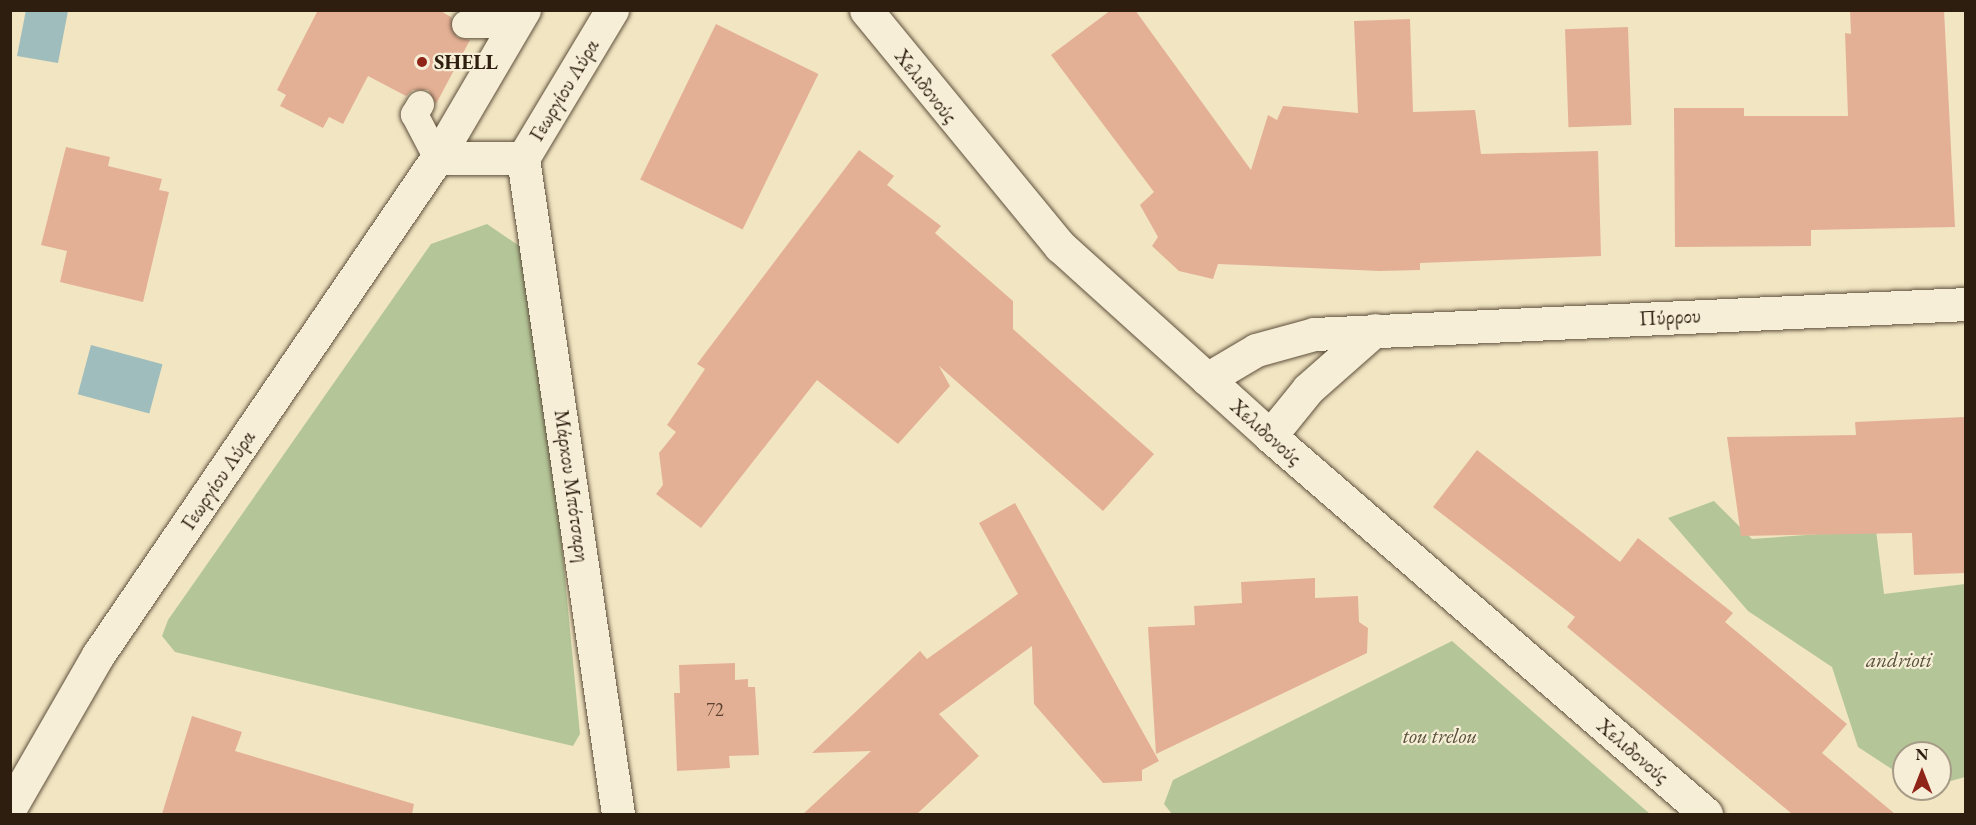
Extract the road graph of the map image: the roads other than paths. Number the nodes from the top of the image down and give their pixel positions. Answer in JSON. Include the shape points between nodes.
{"nodes":[{"id":1,"x":612,"y":10,"type":"edge"},
{"id":2,"x":866,"y":10,"type":"edge"},
{"id":3,"x":520,"y":17,"type":"edge"},
{"id":4,"x":465,"y":24,"type":"dead end"},
{"id":5,"x":420,"y":104,"type":"dead end"},
{"id":6,"x":437,"y":158,"type":"junction"},
{"id":7,"x":523,"y":158,"type":"junction"},
{"id":8,"x":1965,"y":304,"type":"edge"},
{"id":9,"x":1375,"y":330,"type":"junction"},
{"id":10,"x":1207,"y":379,"type":"junction"},
{"id":11,"x":1270,"y":436,"type":"junction"},
{"id":12,"x":10,"y":808,"type":"edge"},
{"id":13,"x":618,"y":814,"type":"edge"},
{"id":14,"x":1706,"y":814,"type":"edge"}],
"edges":[{"from":1,"to":7,"type":"street","name":"Γεωργίου Λύρα"},
{"from":2,"to":10,"type":"street","name":"Χελιδονούς","via":[[994,172],[1060,246]]},
{"from":3,"to":4,"type":"lane"},
{"from":3,"to":6,"type":"street","name":"Γεωργίου Λύρα"},
{"from":5,"to":6,"type":"lane","via":[[414,114]]},
{"from":6,"to":7,"type":"street","name":"Γεωργίου Λύρα"},
{"from":6,"to":12,"type":"street","name":"Γεωργίου Λύρα","via":[[98,655]]},
{"from":7,"to":13,"type":"street","name":"Μάρκου Μπότσαρη"},
{"from":8,"to":9,"type":"street","name":"Πύρρου"},
{"from":9,"to":10,"type":"street","name":"Πύρρου","via":[[1314,334],[1266,347]]},
{"from":9,"to":11,"type":"street","via":[[1308,389]]},
{"from":10,"to":11,"type":"street","name":"Χελιδονούς"},
{"from":11,"to":14,"type":"street","name":"Χελιδονούς"}]}
